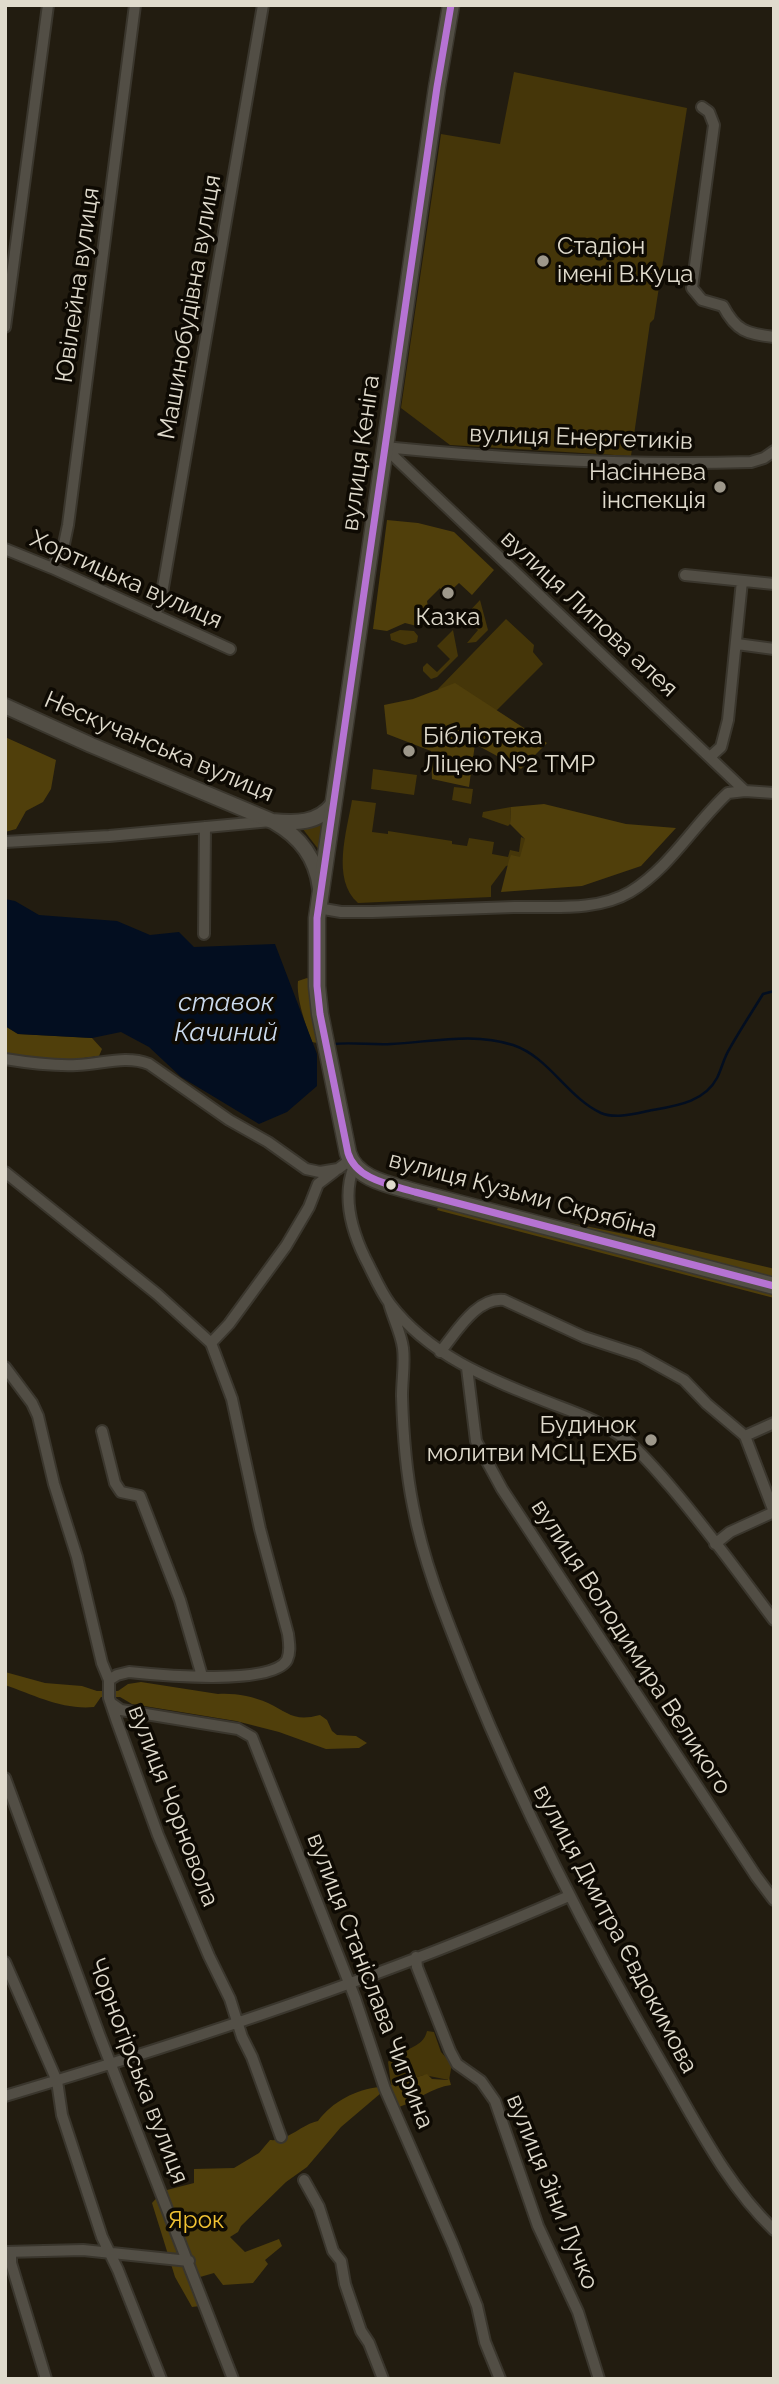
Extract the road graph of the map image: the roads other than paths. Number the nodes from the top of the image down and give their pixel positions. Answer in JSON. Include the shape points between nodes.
{"nodes":[{"id":1,"x":48,"y":5,"type":"edge"},
{"id":2,"x":135,"y":5,"type":"edge"},
{"id":3,"x":263,"y":5,"type":"edge"},
{"id":4,"x":451,"y":5,"type":"edge"},
{"id":5,"x":702,"y":107,"type":"dead end"},
{"id":6,"x":6,"y":308,"type":"edge"},
{"id":7,"x":5,"y":327,"type":"edge"},
{"id":8,"x":774,"y":337,"type":"edge"},
{"id":9,"x":384,"y":447,"type":"junction"},
{"id":10,"x":774,"y":451,"type":"edge"},
{"id":11,"x":5,"y":549,"type":"edge"},
{"id":12,"x":52,"y":568,"type":"junction"},
{"id":13,"x":685,"y":575,"type":"dead end"},
{"id":14,"x":742,"y":580,"type":"junction"},
{"id":15,"x":774,"y":584,"type":"edge"},
{"id":16,"x":155,"y":615,"type":"junction"},
{"id":17,"x":737,"y":645,"type":"junction"},
{"id":18,"x":230,"y":649,"type":"dead end"},
{"id":19,"x":774,"y":649,"type":"edge"},
{"id":20,"x":5,"y":706,"type":"edge"},
{"id":21,"x":710,"y":758,"type":"junction"},
{"id":22,"x":745,"y":790,"type":"junction"},
{"id":23,"x":774,"y":793,"type":"edge"},
{"id":24,"x":333,"y":804,"type":"junction"},
{"id":25,"x":272,"y":821,"type":"junction"},
{"id":26,"x":205,"y":827,"type":"junction"},
{"id":27,"x":5,"y":842,"type":"edge"},
{"id":28,"x":319,"y":900,"type":"junction"},
{"id":29,"x":204,"y":934,"type":"dead end"},
{"id":30,"x":5,"y":1059,"type":"edge"},
{"id":31,"x":347,"y":1165,"type":"junction"},
{"id":32,"x":5,"y":1172,"type":"edge"},
{"id":33,"x":774,"y":1286,"type":"edge"},
{"id":34,"x":389,"y":1303,"type":"junction"},
{"id":35,"x":211,"y":1343,"type":"junction"},
{"id":36,"x":440,"y":1352,"type":"junction"},
{"id":37,"x":5,"y":1367,"type":"edge"},
{"id":38,"x":467,"y":1368,"type":"junction"},
{"id":39,"x":774,"y":1423,"type":"edge"},
{"id":40,"x":102,"y":1431,"type":"dead end"},
{"id":41,"x":745,"y":1436,"type":"junction"},
{"id":42,"x":774,"y":1512,"type":"edge"},
{"id":43,"x":715,"y":1544,"type":"junction"},
{"id":44,"x":774,"y":1620,"type":"edge"},
{"id":45,"x":202,"y":1676,"type":"junction"},
{"id":46,"x":110,"y":1693,"type":"junction"},
{"id":47,"x":5,"y":1779,"type":"edge"},
{"id":48,"x":569,"y":1896,"type":"junction"},
{"id":49,"x":774,"y":1900,"type":"edge"},
{"id":50,"x":416,"y":1957,"type":"junction"},
{"id":51,"x":5,"y":1962,"type":"edge"},
{"id":52,"x":349,"y":1984,"type":"junction"},
{"id":53,"x":238,"y":2023,"type":"junction"},
{"id":54,"x":112,"y":2064,"type":"junction"},
{"id":55,"x":57,"y":2081,"type":"junction"},
{"id":56,"x":5,"y":2096,"type":"edge"},
{"id":57,"x":281,"y":2137,"type":"dead end"},
{"id":58,"x":304,"y":2180,"type":"dead end"},
{"id":59,"x":774,"y":2230,"type":"edge"},
{"id":60,"x":109,"y":2252,"type":"junction"},
{"id":61,"x":8,"y":2253,"type":"edge"},
{"id":62,"x":189,"y":2261,"type":"junction"},
{"id":63,"x":46,"y":2379,"type":"edge"},
{"id":64,"x":161,"y":2379,"type":"edge"},
{"id":65,"x":233,"y":2379,"type":"edge"},
{"id":66,"x":383,"y":2379,"type":"edge"},
{"id":67,"x":499,"y":2379,"type":"edge"},
{"id":68,"x":598,"y":2379,"type":"edge"}],
"edges":[{"from":1,"to":6,"type":"street"},
{"from":2,"to":12,"type":"street","name":"Ювілейна вулиця","via":[[68,525]]},
{"from":3,"to":16,"type":"street","name":"Машинобудівна вулиця"},
{"from":4,"to":9,"type":"main road","name":"вулиця Кеніга"},
{"from":5,"to":8,"type":"street","via":[[714,125],[692,288],[702,300],[723,306],[736,326],[747,333]]},
{"from":6,"to":7,"type":"street"},
{"from":9,"to":10,"type":"street","name":"вулиця Енергетиків","via":[[634,464],[751,462]]},
{"from":9,"to":21,"type":"street","name":"вулиця Липова алея"},
{"from":9,"to":24,"type":"main road","name":"вулиця Кеніга"},
{"from":11,"to":12,"type":"street","name":"Хортицька вулиця"},
{"from":12,"to":16,"type":"street","name":"Хортицька вулиця"},
{"from":13,"to":14,"type":"street"},
{"from":14,"to":15,"type":"street"},
{"from":14,"to":17,"type":"street"},
{"from":16,"to":18,"type":"street","name":"Хортицька вулиця"},
{"from":17,"to":19,"type":"street"},
{"from":17,"to":21,"type":"street","via":[[728,720],[721,747]]},
{"from":20,"to":25,"type":"street","name":"Нескучанська вулиця"},
{"from":21,"to":22,"type":"street","name":"вулиця Липова алея"},
{"from":22,"to":23,"type":"street"},
{"from":22,"to":28,"type":"street","via":[[728,793],[642,883],[605,902],[341,912]]},
{"from":24,"to":25,"type":"street","name":"Нескучанська вулиця","via":[[305,821]]},
{"from":24,"to":28,"type":"main road","name":"вулиця Кеніга"},
{"from":25,"to":26,"type":"street"},
{"from":25,"to":28,"type":"street","via":[[304,846],[315,866]]},
{"from":26,"to":27,"type":"street"},
{"from":26,"to":29,"type":"street"},
{"from":28,"to":31,"type":"main road","via":[[320,1014]]},
{"from":30,"to":31,"type":"street","via":[[75,1065],[135,1059],[306,1169],[320,1172]]},
{"from":31,"to":33,"type":"main road","name":"вулиця Кузьми Скрябіна","via":[[415,1192]]},
{"from":31,"to":34,"type":"street","via":[[351,1217],[362,1252]]},
{"from":31,"to":35,"type":"street","via":[[318,1184],[286,1246]]},
{"from":32,"to":35,"type":"street"},
{"from":34,"to":36,"type":"street"},
{"from":34,"to":48,"type":"street","name":"вулиця Дмитра Євдокимова","via":[[402,1344],[411,1492],[429,1565],[513,1781]]},
{"from":35,"to":45,"type":"street","via":[[232,1399],[290,1649],[286,1661],[268,1673]]},
{"from":36,"to":38,"type":"street"},
{"from":36,"to":41,"type":"street","via":[[480,1306],[504,1300],[658,1364],[684,1380]]},
{"from":37,"to":46,"type":"street","name":"вулиця Чорновола","via":[[38,1416]]},
{"from":38,"to":43,"type":"street","via":[[599,1422],[627,1441]]},
{"from":38,"to":49,"type":"street","name":"вулиця Володимира Великого","via":[[476,1441],[502,1489]]},
{"from":39,"to":41,"type":"street"},
{"from":40,"to":45,"type":"street","via":[[115,1483],[121,1492],[140,1496],[180,1600]]},
{"from":41,"to":42,"type":"street"},
{"from":42,"to":43,"type":"street"},
{"from":43,"to":44,"type":"street"},
{"from":45,"to":46,"type":"street","via":[[129,1672],[117,1675]]},
{"from":46,"to":52,"type":"street","name":"вулиця Станіслава Чигрина","via":[[121,1710],[238,1729],[252,1737]]},
{"from":46,"to":53,"type":"street","name":"вулиця Чорновола","via":[[158,1835]]},
{"from":47,"to":54,"type":"street","name":"Чорногірська вулиця"},
{"from":48,"to":50,"type":"street"},
{"from":48,"to":59,"type":"street","name":"вулиця Дмитра Євдокимова","via":[[711,2150],[744,2198]]},
{"from":50,"to":52,"type":"street"},
{"from":50,"to":68,"type":"street","name":"вулиця Зіни Лучко","via":[[457,2064],[481,2081],[495,2101],[538,2226],[578,2312]]},
{"from":51,"to":55,"type":"street"},
{"from":52,"to":53,"type":"street"},
{"from":52,"to":67,"type":"street","name":"вулиця Станіслава Чигрина","via":[[385,2089],[477,2306]]},
{"from":53,"to":54,"type":"street"},
{"from":53,"to":57,"type":"street","name":"вулиця Чорновола"},
{"from":54,"to":55,"type":"street"},
{"from":54,"to":62,"type":"street","name":"Чорногірська вулиця"},
{"from":55,"to":56,"type":"street"},
{"from":55,"to":60,"type":"street","via":[[68,2133]]},
{"from":58,"to":66,"type":"street","via":[[341,2261],[360,2331]]},
{"from":60,"to":61,"type":"street"},
{"from":60,"to":62,"type":"street"},
{"from":60,"to":64,"type":"street"},
{"from":61,"to":63,"type":"street"},
{"from":62,"to":65,"type":"street","name":"Чорногірська вулиця"}]}
